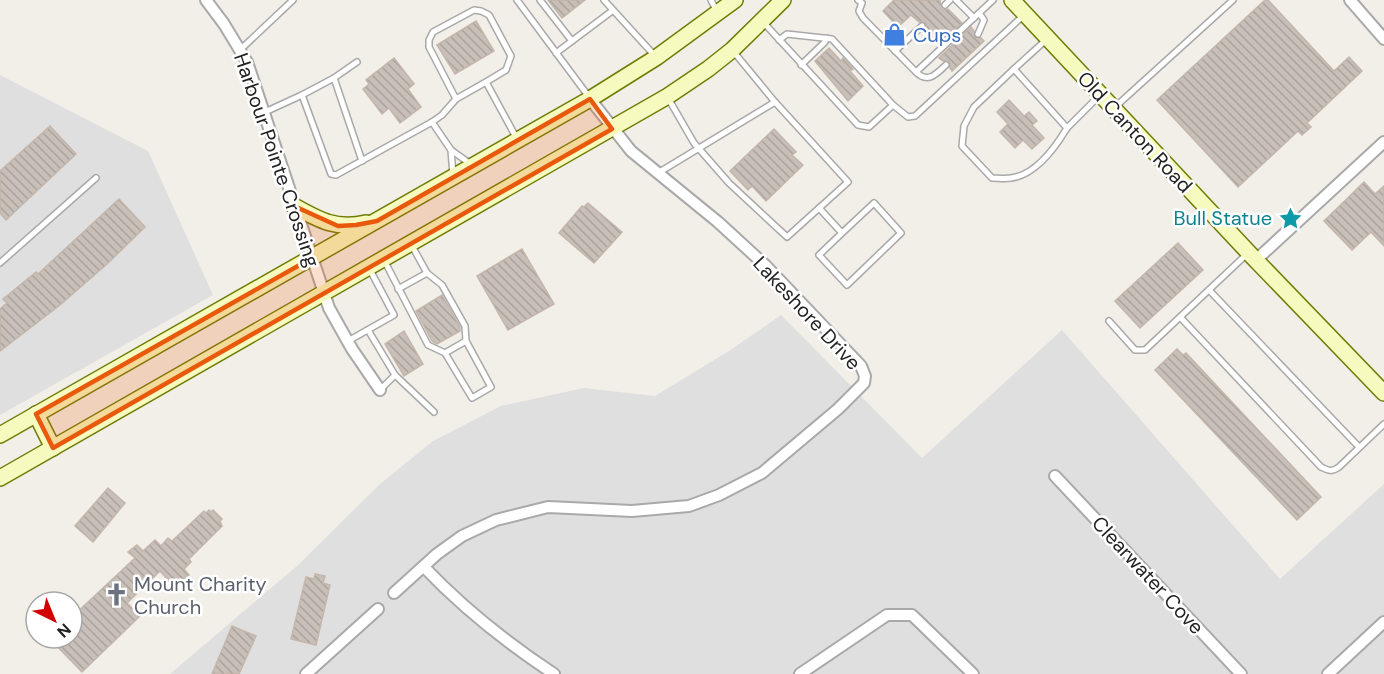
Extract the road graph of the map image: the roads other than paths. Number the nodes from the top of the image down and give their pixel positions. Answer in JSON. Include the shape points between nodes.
{"nodes":[{"id":1,"x":206,"y":0,"type":"edge"},
{"id":2,"x":294,"y":0,"type":"edge"},
{"id":3,"x":517,"y":0,"type":"edge"},
{"id":4,"x":540,"y":0,"type":"edge"},
{"id":5,"x":604,"y":0,"type":"edge"},
{"id":6,"x":735,"y":0,"type":"edge"},
{"id":7,"x":783,"y":0,"type":"edge"},
{"id":8,"x":956,"y":0,"type":"edge"},
{"id":9,"x":993,"y":0,"type":"edge"},
{"id":10,"x":1012,"y":0,"type":"edge"},
{"id":11,"x":1233,"y":0,"type":"edge"},
{"id":12,"x":1350,"y":0,"type":"edge"},
{"id":13,"x":862,"y":1,"type":"edge"},
{"id":14,"x":715,"y":7,"type":"edge"},
{"id":15,"x":612,"y":10,"type":"junction"},
{"id":16,"x":979,"y":13,"type":"junction"},
{"id":17,"x":1025,"y":14,"type":"junction"},
{"id":18,"x":974,"y":18,"type":"junction"},
{"id":19,"x":761,"y":20,"type":"junction"},
{"id":20,"x":922,"y":26,"type":"dead end"},
{"id":21,"x":978,"y":34,"type":"dead end"},
{"id":22,"x":826,"y":38,"type":"junction"},
{"id":23,"x":1048,"y":38,"type":"junction"},
{"id":24,"x":1384,"y":39,"type":"edge"},
{"id":25,"x":779,"y":40,"type":"junction"},
{"id":26,"x":572,"y":41,"type":"junction"},
{"id":27,"x":240,"y":50,"type":"junction"},
{"id":28,"x":732,"y":50,"type":"junction"},
{"id":29,"x":895,"y":51,"type":"junction"},
{"id":30,"x":556,"y":53,"type":"junction"},
{"id":31,"x":657,"y":57,"type":"junction"},
{"id":32,"x":357,"y":62,"type":"dead end"},
{"id":33,"x":801,"y":65,"type":"junction"},
{"id":34,"x":946,"y":65,"type":"dead end"},
{"id":35,"x":1014,"y":69,"type":"junction"},
{"id":36,"x":916,"y":72,"type":"junction"},
{"id":37,"x":334,"y":78,"type":"junction"},
{"id":38,"x":486,"y":82,"type":"junction"},
{"id":39,"x":302,"y":95,"type":"junction"},
{"id":40,"x":1100,"y":95,"type":"junction"},
{"id":41,"x":668,"y":96,"type":"junction"},
{"id":42,"x":456,"y":99,"type":"junction"},
{"id":43,"x":590,"y":99,"type":"junction"},
{"id":44,"x":775,"y":102,"type":"junction"},
{"id":45,"x":894,"y":105,"type":"junction"},
{"id":46,"x":1113,"y":109,"type":"junction"},
{"id":47,"x":263,"y":113,"type":"junction"},
{"id":48,"x":432,"y":122,"type":"junction"},
{"id":49,"x":1067,"y":128,"type":"junction"},
{"id":50,"x":612,"y":129,"type":"junction"},
{"id":51,"x":518,"y":140,"type":"junction"},
{"id":52,"x":1384,"y":142,"type":"edge"},
{"id":53,"x":698,"y":148,"type":"junction"},
{"id":54,"x":451,"y":150,"type":"junction"},
{"id":55,"x":362,"y":161,"type":"junction"},
{"id":56,"x":472,"y":165,"type":"junction"},
{"id":57,"x":657,"y":173,"type":"junction"},
{"id":58,"x":453,"y":177,"type":"junction"},
{"id":59,"x":96,"y":178,"type":"dead end"},
{"id":60,"x":294,"y":206,"type":"junction"},
{"id":61,"x":819,"y":208,"type":"junction"},
{"id":62,"x":377,"y":220,"type":"junction"},
{"id":63,"x":842,"y":233,"type":"junction"},
{"id":64,"x":410,"y":243,"type":"junction"},
{"id":65,"x":1252,"y":256,"type":"junction"},
{"id":66,"x":312,"y":258,"type":"junction"},
{"id":67,"x":383,"y":258,"type":"junction"},
{"id":68,"x":1,"y":261,"type":"edge"},
{"id":69,"x":368,"y":267,"type":"junction"},
{"id":70,"x":427,"y":273,"type":"junction"},
{"id":71,"x":398,"y":289,"type":"junction"},
{"id":72,"x":1209,"y":290,"type":"junction"},
{"id":73,"x":323,"y":293,"type":"junction"},
{"id":74,"x":1180,"y":317,"type":"junction"},
{"id":75,"x":1109,"y":321,"type":"dead end"},
{"id":76,"x":368,"y":330,"type":"junction"},
{"id":77,"x":348,"y":341,"type":"junction"},
{"id":78,"x":466,"y":341,"type":"junction"},
{"id":79,"x":445,"y":353,"type":"junction"},
{"id":80,"x":395,"y":375,"type":"junction"},
{"id":81,"x":380,"y":390,"type":"joint"},
{"id":82,"x":1384,"y":393,"type":"edge"},
{"id":83,"x":434,"y":412,"type":"dead end"},
{"id":84,"x":36,"y":414,"type":"junction"},
{"id":85,"x":1384,"y":424,"type":"edge"},
{"id":86,"x":0,"y":435,"type":"edge"},
{"id":87,"x":1359,"y":447,"type":"junction"},
{"id":88,"x":53,"y":448,"type":"junction"},
{"id":89,"x":1056,"y":476,"type":"dead end"},
{"id":90,"x":0,"y":478,"type":"edge"},
{"id":91,"x":424,"y":567,"type":"junction"},
{"id":92,"x":394,"y":593,"type":"dead end"},
{"id":93,"x":378,"y":609,"type":"dead end"},
{"id":94,"x":1384,"y":622,"type":"edge"},
{"id":95,"x":306,"y":674,"type":"edge"},
{"id":96,"x":554,"y":674,"type":"edge"},
{"id":97,"x":800,"y":674,"type":"edge"},
{"id":98,"x":973,"y":674,"type":"edge"},
{"id":99,"x":1240,"y":674,"type":"edge"},
{"id":100,"x":1328,"y":674,"type":"edge"}],
"edges":[{"from":1,"to":27,"type":"street","name":"Harbour Pointe Crossing"},
{"from":2,"to":27,"type":"lane"},
{"from":3,"to":30,"type":"lane"},
{"from":4,"to":26,"type":"lane"},
{"from":5,"to":15,"type":"lane"},
{"from":6,"to":14,"type":"main road"},
{"from":7,"to":19,"type":"main road"},
{"from":8,"to":18,"type":"lane"},
{"from":9,"to":16,"type":"lane"},
{"from":10,"to":17,"type":"main road","name":"Old Canton Road"},
{"from":11,"to":46,"type":"lane"},
{"from":12,"to":24,"type":"street"},
{"from":13,"to":29,"type":"lane","via":[[863,18]]},
{"from":14,"to":31,"type":"main road"},
{"from":15,"to":26,"type":"lane"},
{"from":15,"to":31,"type":"lane"},
{"from":16,"to":18,"type":"lane"},
{"from":16,"to":21,"type":"lane","via":[[984,20]]},
{"from":17,"to":23,"type":"main road","name":"Old Canton Road"},
{"from":17,"to":45,"type":"lane","via":[[915,116],[908,117]]},
{"from":18,"to":36,"type":"lane"},
{"from":19,"to":25,"type":"lane"},
{"from":19,"to":28,"type":"main road"},
{"from":20,"to":29,"type":"lane"},
{"from":22,"to":25,"type":"lane","via":[[787,34]]},
{"from":22,"to":33,"type":"lane"},
{"from":22,"to":45,"type":"lane","via":[[832,39]]},
{"from":23,"to":35,"type":"lane"},
{"from":23,"to":40,"type":"main road","name":"Old Canton Road"},
{"from":25,"to":33,"type":"lane"},
{"from":26,"to":30,"type":"lane"},
{"from":27,"to":47,"type":"street","name":"Harbour Pointe Crossing"},
{"from":28,"to":41,"type":"main road"},
{"from":28,"to":44,"type":"lane"},
{"from":29,"to":36,"type":"lane"},
{"from":30,"to":43,"type":"lane"},
{"from":31,"to":43,"type":"main road"},
{"from":32,"to":37,"type":"lane"},
{"from":33,"to":45,"type":"lane","via":[[858,125],[869,127]]},
{"from":34,"to":36,"type":"lane","via":[[929,79]]},
{"from":35,"to":49,"type":"lane"},
{"from":35,"to":49,"type":"lane","via":[[974,107],[964,126],[962,146],[992,178],[1013,178],[1032,169],[1053,151]]},
{"from":37,"to":39,"type":"lane"},
{"from":37,"to":55,"type":"lane"},
{"from":38,"to":42,"type":"lane"},
{"from":38,"to":42,"type":"lane","via":[[506,70],[511,56],[489,15],[474,10],[433,33],[429,40]]},
{"from":38,"to":51,"type":"lane"},
{"from":39,"to":47,"type":"lane"},
{"from":39,"to":55,"type":"lane","via":[[331,174]]},
{"from":40,"to":46,"type":"main road","name":"Old Canton Road"},
{"from":40,"to":49,"type":"lane"},
{"from":41,"to":50,"type":"main road"},
{"from":41,"to":53,"type":"lane"},
{"from":42,"to":48,"type":"lane"},
{"from":43,"to":50,"type":"street","name":"Lakeshore Drive"},
{"from":43,"to":51,"type":"main road"},
{"from":44,"to":53,"type":"lane"},
{"from":44,"to":61,"type":"lane","via":[[848,182]]},
{"from":46,"to":65,"type":"main road","name":"Old Canton Road"},
{"from":47,"to":60,"type":"street","name":"Harbour Pointe Crossing"},
{"from":48,"to":54,"type":"lane"},
{"from":48,"to":55,"type":"lane"},
{"from":50,"to":57,"type":"street","name":"Lakeshore Drive","via":[[631,152]]},
{"from":50,"to":64,"type":"main road"},
{"from":51,"to":56,"type":"main road"},
{"from":52,"to":65,"type":"street"},
{"from":53,"to":57,"type":"lane"},
{"from":53,"to":61,"type":"lane","via":[[787,237]]},
{"from":54,"to":56,"type":"lane"},
{"from":54,"to":58,"type":"lane"},
{"from":56,"to":58,"type":"main road"},
{"from":57,"to":91,"type":"street","name":"Lakeshore Drive","via":[[766,266],[861,366],[864,383],[762,472],[719,495],[689,506],[632,511],[548,507],[496,520],[462,536]]},
{"from":58,"to":62,"type":"main road"},
{"from":59,"to":68,"type":"lane"},
{"from":60,"to":62,"type":"main road","via":[[338,226]]},
{"from":60,"to":66,"type":"street","name":"Harbour Pointe Crossing"},
{"from":61,"to":63,"type":"lane"},
{"from":62,"to":66,"type":"main road"},
{"from":63,"to":63,"type":"lane","via":[[819,255],[847,285],[901,233],[874,204]]},
{"from":64,"to":67,"type":"main road"},
{"from":64,"to":70,"type":"lane"},
{"from":65,"to":72,"type":"lane"},
{"from":65,"to":82,"type":"main road","name":"Old Canton Road"},
{"from":66,"to":73,"type":"street","name":"Harbour Pointe Crossing"},
{"from":66,"to":84,"type":"main road"},
{"from":67,"to":69,"type":"main road"},
{"from":67,"to":71,"type":"lane"},
{"from":69,"to":73,"type":"main road"},
{"from":69,"to":76,"type":"lane","via":[[394,315]]},
{"from":70,"to":71,"type":"lane"},
{"from":70,"to":78,"type":"lane","via":[[442,285],[465,326]]},
{"from":71,"to":79,"type":"lane","via":[[428,345]]},
{"from":72,"to":74,"type":"lane"},
{"from":72,"to":87,"type":"lane"},
{"from":73,"to":77,"type":"street","name":"Harbour Pointe Crossing"},
{"from":73,"to":88,"type":"main road"},
{"from":74,"to":75,"type":"lane","via":[[1145,350],[1139,351]]},
{"from":74,"to":87,"type":"lane","via":[[1321,467],[1333,471]]},
{"from":76,"to":77,"type":"lane"},
{"from":76,"to":80,"type":"lane"},
{"from":77,"to":81,"type":"street","name":"Harbour Pointe Crossing"},
{"from":78,"to":79,"type":"lane"},
{"from":78,"to":79,"type":"lane","via":[[491,387],[472,398]]},
{"from":80,"to":81,"type":"lane"},
{"from":80,"to":83,"type":"lane"},
{"from":84,"to":86,"type":"main road"},
{"from":84,"to":88,"type":"main road"},
{"from":85,"to":87,"type":"lane"},
{"from":88,"to":90,"type":"main road"},
{"from":89,"to":99,"type":"street","name":"Clearwater Cove"},
{"from":91,"to":92,"type":"street","name":"Lakeshore Drive"},
{"from":91,"to":96,"type":"street","via":[[473,614]]},
{"from":93,"to":95,"type":"street"},
{"from":94,"to":100,"type":"street"},
{"from":97,"to":98,"type":"street","via":[[887,615],[912,615]]}]}
